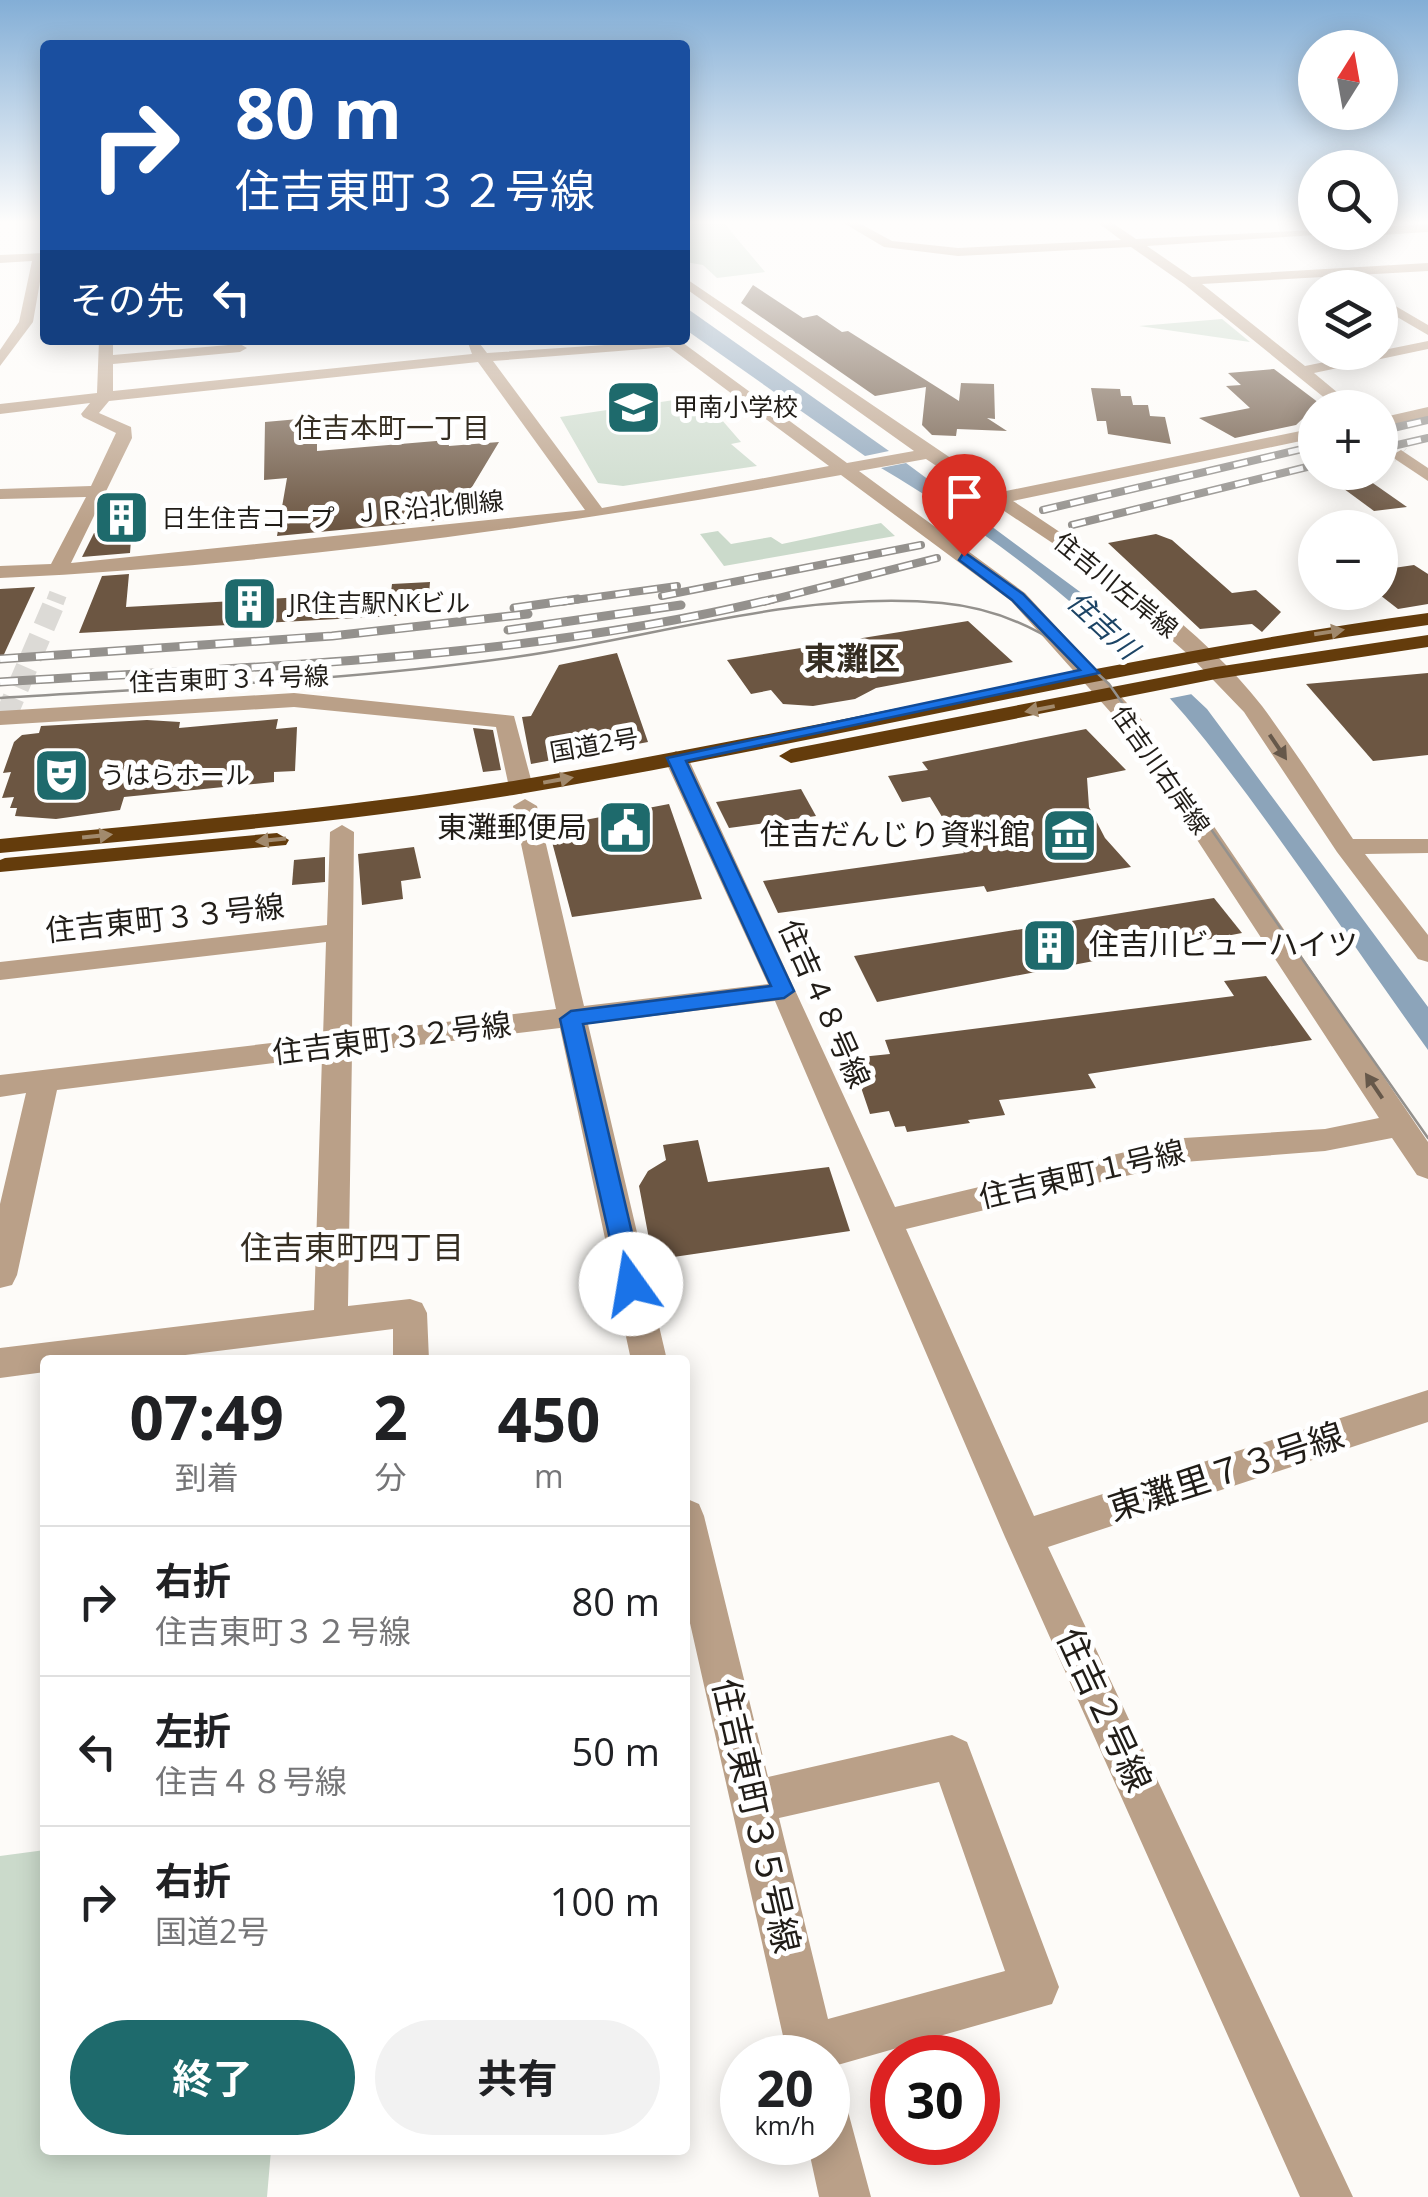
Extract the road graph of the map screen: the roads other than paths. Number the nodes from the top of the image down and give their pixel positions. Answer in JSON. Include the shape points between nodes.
{"nodes":[{"id":1,"x":24,"y":325,"type":"edge"},
{"id":2,"x":744,"y":325,"type":"edge"},
{"id":3,"x":1243,"y":325,"type":"edge"},
{"id":4,"x":106,"y":345,"type":"edge"},
{"id":5,"x":231,"y":345,"type":"edge"},
{"id":6,"x":239,"y":345,"type":"edge"},
{"id":7,"x":473,"y":345,"type":"edge"},
{"id":8,"x":625,"y":345,"type":"edge"},
{"id":9,"x":676,"y":345,"type":"edge"},
{"id":10,"x":1428,"y":345,"type":"edge"},
{"id":11,"x":9,"y":350,"type":"edge"},
{"id":12,"x":480,"y":358,"type":"junction"},
{"id":13,"x":107,"y":360,"type":"junction"},
{"id":14,"x":1300,"y":371,"type":"junction"},
{"id":15,"x":244,"y":379,"type":"junction"},
{"id":16,"x":1325,"y":390,"type":"edge"},
{"id":17,"x":105,"y":396,"type":"junction"},
{"id":18,"x":0,"y":408,"type":"edge"},
{"id":19,"x":1428,"y":412,"type":"edge"},
{"id":20,"x":1398,"y":419,"type":"edge"},
{"id":21,"x":1298,"y":437,"type":"edge"},
{"id":22,"x":923,"y":455,"type":"junction"},
{"id":23,"x":1402,"y":455,"type":"tunnel mouth"},
{"id":24,"x":851,"y":468,"type":"junction"},
{"id":25,"x":1428,"y":476,"type":"edge"},
{"id":26,"x":97,"y":491,"type":"junction"},
{"id":27,"x":0,"y":494,"type":"edge"},
{"id":28,"x":1000,"y":498,"type":"junction"},
{"id":29,"x":597,"y":514,"type":"junction"},
{"id":30,"x":58,"y":570,"type":"junction"},
{"id":31,"x":0,"y":572,"type":"edge"},
{"id":32,"x":0,"y":581,"type":"edge"},
{"id":33,"x":58,"y":594,"type":"dead end"},
{"id":34,"x":1428,"y":620,"type":"edge"},
{"id":35,"x":1428,"y":642,"type":"edge"},
{"id":36,"x":1198,"y":653,"type":"junction"},
{"id":37,"x":1103,"y":671,"type":"junction"},
{"id":38,"x":1205,"y":675,"type":"junction"},
{"id":39,"x":1122,"y":693,"type":"junction"},
{"id":40,"x":2,"y":721,"type":"edge"},
{"id":41,"x":680,"y":767,"type":"junction"},
{"id":42,"x":523,"y":796,"type":"junction"},
{"id":43,"x":342,"y":832,"type":"junction"},
{"id":44,"x":0,"y":846,"type":"edge"},
{"id":45,"x":1428,"y":846,"type":"edge"},
{"id":46,"x":1346,"y":847,"type":"junction"},
{"id":47,"x":0,"y":866,"type":"edge"},
{"id":48,"x":338,"y":932,"type":"junction"},
{"id":49,"x":1428,"y":953,"type":"edge"},
{"id":50,"x":0,"y":970,"type":"edge"},
{"id":51,"x":784,"y":991,"type":"junction"},
{"id":52,"x":571,"y":1019,"type":"junction"},
{"id":53,"x":334,"y":1046,"type":"junction"},
{"id":54,"x":44,"y":1081,"type":"junction"},
{"id":55,"x":0,"y":1086,"type":"edge"},
{"id":56,"x":1400,"y":1125,"type":"junction"},
{"id":57,"x":1428,"y":1167,"type":"edge"},
{"id":58,"x":884,"y":1222,"type":"junction"},
{"id":59,"x":0,"y":1275,"type":"edge"},
{"id":60,"x":330,"y":1322,"type":"junction"},
{"id":61,"x":58,"y":1355,"type":"edge"},
{"id":62,"x":411,"y":1355,"type":"edge"},
{"id":63,"x":647,"y":1355,"type":"edge"},
{"id":64,"x":40,"y":1357,"type":"edge"},
{"id":65,"x":0,"y":1362,"type":"edge"},
{"id":66,"x":1428,"y":1406,"type":"edge"},
{"id":67,"x":690,"y":1537,"type":"edge"},
{"id":68,"x":1024,"y":1537,"type":"junction"},
{"id":69,"x":753,"y":1802,"type":"junction"},
{"id":70,"x":808,"y":2035,"type":"edge"},
{"id":71,"x":850,"y":2042,"type":"edge"},
{"id":72,"x":838,"y":2165,"type":"edge"},
{"id":73,"x":845,"y":2197,"type":"edge"},
{"id":74,"x":1328,"y":2197,"type":"edge"}],
"edges":[{"from":1,"to":11,"type":"street"},
{"from":2,"to":22,"type":"street","name":"住吉川左岸線"},
{"from":3,"to":14,"type":"street"},
{"from":4,"to":13,"type":"street"},
{"from":5,"to":13,"type":"street"},
{"from":6,"to":15,"type":"street"},
{"from":7,"to":12,"type":"street"},
{"from":8,"to":12,"type":"street"},
{"from":9,"to":24,"type":"street","name":"住吉川右岸線"},
{"from":10,"to":14,"type":"street"},
{"from":12,"to":15,"type":"street","via":[[349,361]]},
{"from":12,"to":29,"type":"street"},
{"from":13,"to":17,"type":"street"},
{"from":14,"to":16,"type":"street"},
{"from":15,"to":17,"type":"street"},
{"from":17,"to":18,"type":"street"},
{"from":17,"to":26,"type":"street","via":[[89,414],[125,431]]},
{"from":19,"to":20,"type":"street"},
{"from":21,"to":28,"type":"street"},
{"from":22,"to":24,"type":"street","name":"ＪＲ沿北側線"},
{"from":22,"to":28,"type":"street","name":"住吉川左岸線"},
{"from":23,"to":25,"type":"street"},
{"from":24,"to":29,"type":"street","name":"ＪＲ沿北側線"},
{"from":24,"to":37,"type":"street","name":"住吉川右岸線"},
{"from":26,"to":27,"type":"street"},
{"from":26,"to":30,"type":"street"},
{"from":28,"to":36,"type":"street","name":"住吉川左岸線","via":[[1094,562]]},
{"from":29,"to":30,"type":"street","name":"ＪＲ沿北側線"},
{"from":30,"to":31,"type":"street","name":"ＪＲ沿北側線"},
{"from":32,"to":33,"type":"street","via":[[47,581]]},
{"from":36,"to":34,"type":"highway","name":"国道2号","one_way":true},
{"from":35,"to":38,"type":"highway","name":"国道2号"},
{"from":36,"to":37,"type":"highway","name":"国道2号"},
{"from":36,"to":38,"type":"street","name":"住吉川左岸線"},
{"from":37,"to":39,"type":"street","name":"住吉川右岸線"},
{"from":37,"to":41,"type":"highway","name":"国道2号"},
{"from":38,"to":39,"type":"highway","name":"国道2号"},
{"from":38,"to":46,"type":"street","one_way":true,"via":[[1252,708]]},
{"from":39,"to":41,"type":"highway","name":"国道2号","one_way":true},
{"from":56,"to":39,"type":"street","name":"住吉川右岸線","one_way":true,"via":[[1131,721]]},
{"from":40,"to":42,"type":"street","name":"住吉東町３４号線","via":[[294,700],[453,713],[506,721]]},
{"from":41,"to":42,"type":"highway","name":"国道2号"},
{"from":41,"to":51,"type":"street","name":"住吉４８号線"},
{"from":42,"to":43,"type":"highway","name":"国道2号"},
{"from":44,"to":42,"type":"highway","name":"国道2号","one_way":true},
{"from":42,"to":52,"type":"street"},
{"from":43,"to":47,"type":"highway","name":"国道2号","one_way":true},
{"from":43,"to":48,"type":"street"},
{"from":45,"to":46,"type":"street"},
{"from":46,"to":49,"type":"street"},
{"from":48,"to":50,"type":"street","name":"住吉東町３３号線"},
{"from":48,"to":53,"type":"street"},
{"from":51,"to":52,"type":"street","name":"住吉東町３２号線"},
{"from":51,"to":58,"type":"street","name":"住吉４８号線"},
{"from":52,"to":53,"type":"street","name":"住吉東町３２号線"},
{"from":52,"to":63,"type":"street"},
{"from":53,"to":54,"type":"street","name":"住吉東町３２号線"},
{"from":53,"to":60,"type":"street"},
{"from":54,"to":55,"type":"street","name":"住吉東町３２号線"},
{"from":54,"to":59,"type":"street"},
{"from":56,"to":57,"type":"street","name":"住吉川右岸線"},
{"from":56,"to":58,"type":"street","name":"住吉東町１号線","via":[[1326,1140],[1167,1153]]},
{"from":58,"to":68,"type":"street","name":"住吉２号線"},
{"from":60,"to":61,"type":"street"},
{"from":60,"to":62,"type":"street","via":[[410,1312]]},
{"from":64,"to":65,"type":"street"},
{"from":66,"to":68,"type":"street","name":"東灘里７３号線"},
{"from":67,"to":69,"type":"street","name":"住吉東町３５号線"},
{"from":68,"to":74,"type":"street","name":"住吉２号線"},
{"from":69,"to":70,"type":"street","name":"住吉東町３５号線"},
{"from":69,"to":71,"type":"street","via":[[952,1757],[1035,1987]]},
{"from":72,"to":73,"type":"street"}]}
